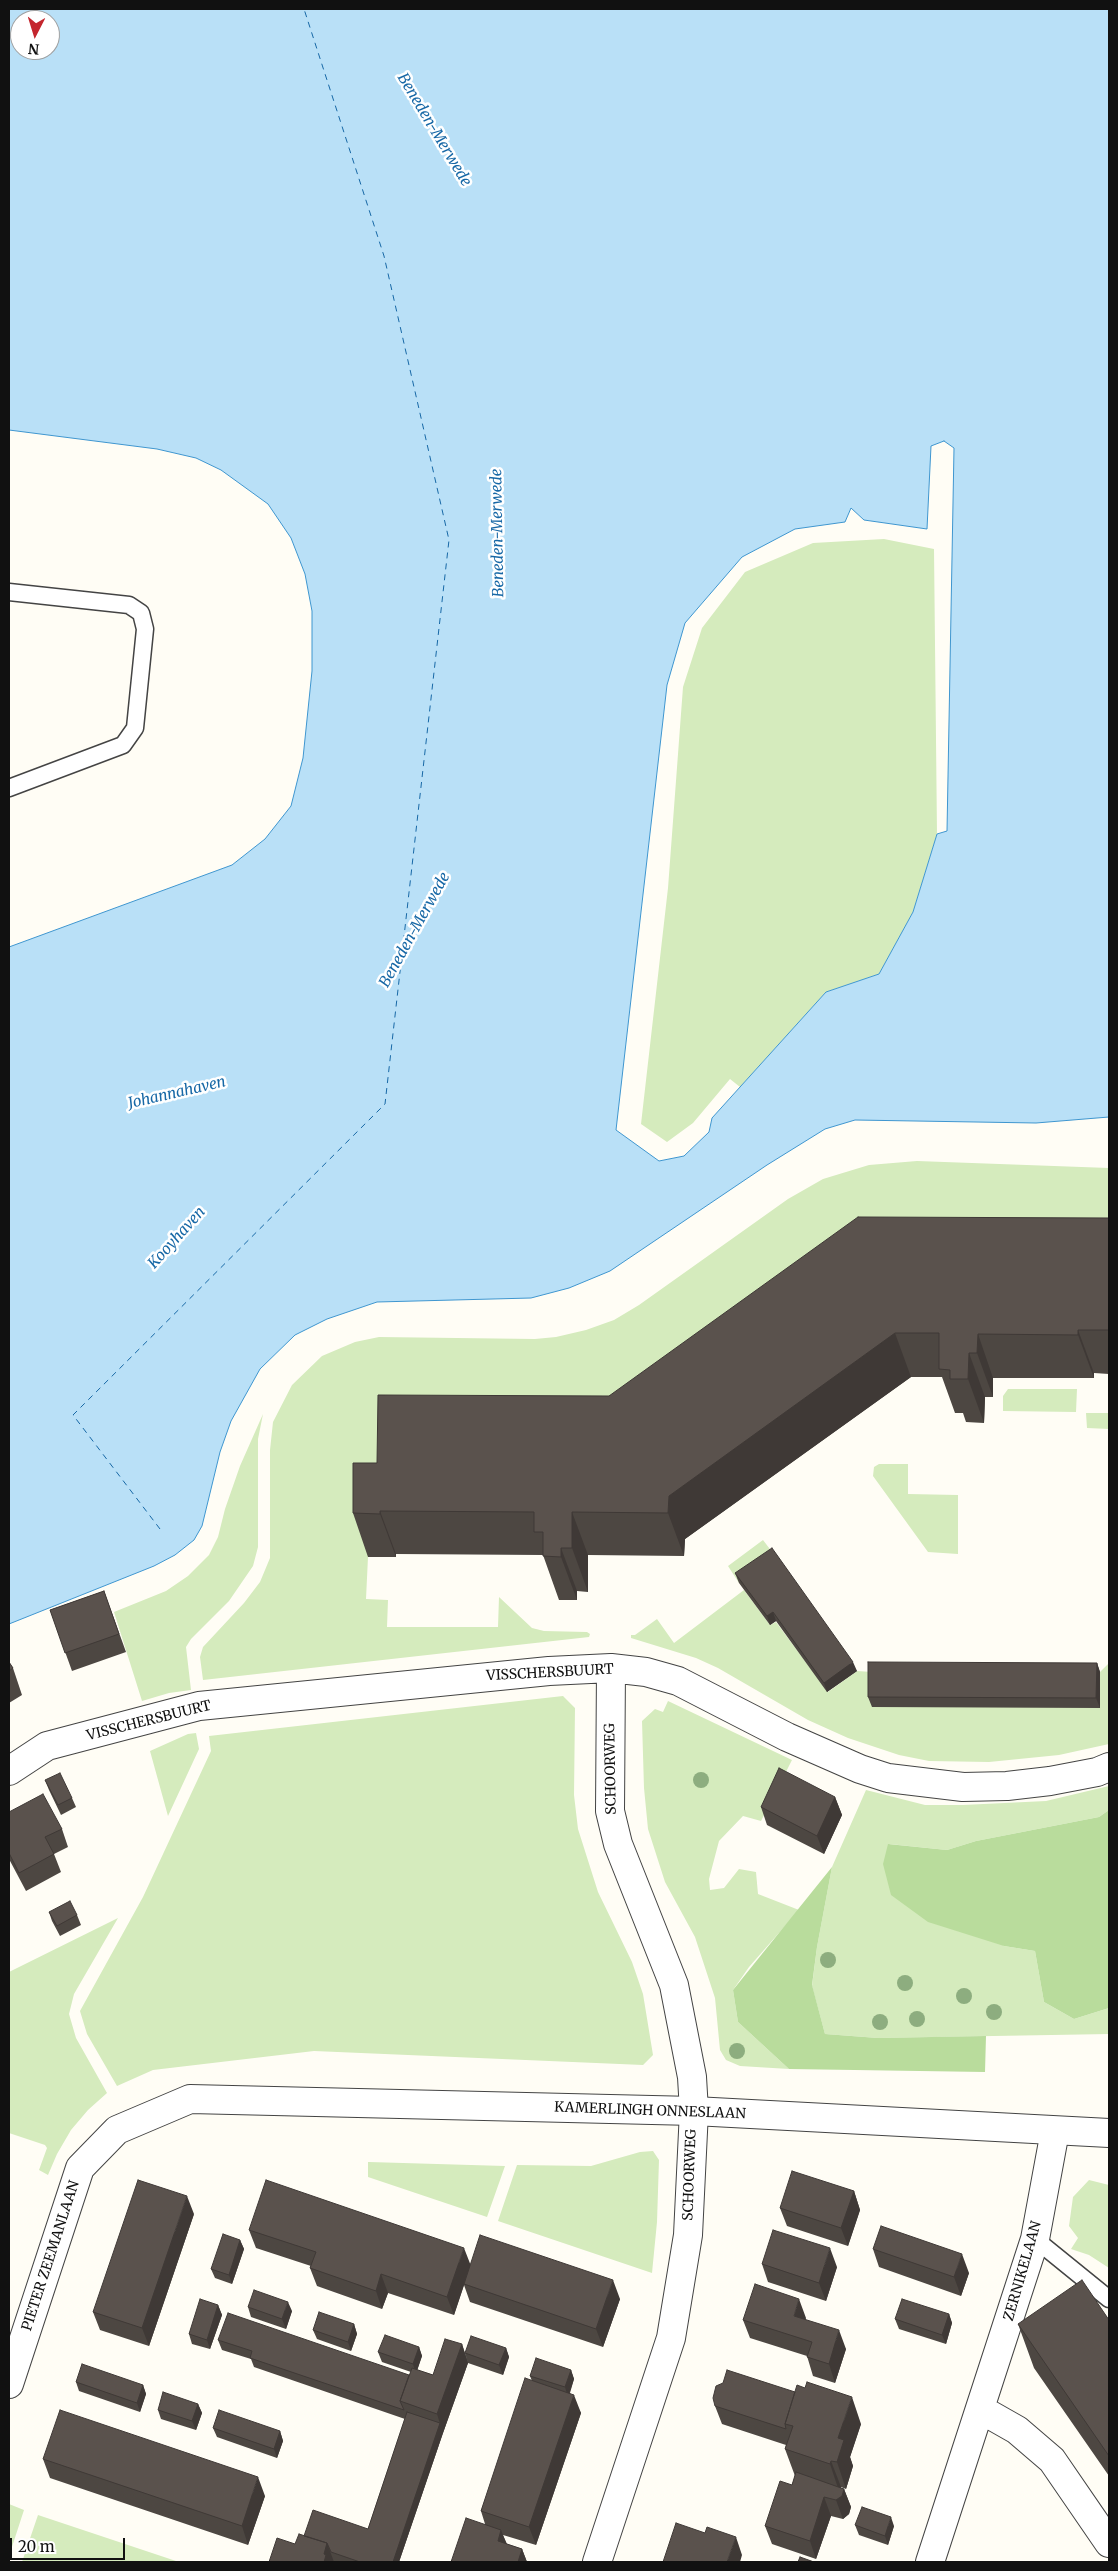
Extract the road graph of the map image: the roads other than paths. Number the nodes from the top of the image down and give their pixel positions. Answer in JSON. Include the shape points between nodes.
{"nodes":[{"id":1,"x":9,"y":592,"type":"edge"},
{"id":2,"x":9,"y":788,"type":"edge"},
{"id":3,"x":611,"y":1668,"type":"junction"},
{"id":4,"x":1109,"y":1767,"type":"edge"},
{"id":5,"x":9,"y":1771,"type":"edge"},
{"id":6,"x":190,"y":2099,"type":"joint"},
{"id":7,"x":694,"y":2111,"type":"junction"},
{"id":8,"x":1055,"y":2130,"type":"junction"},
{"id":9,"x":1109,"y":2133,"type":"edge"},
{"id":10,"x":1035,"y":2239,"type":"junction"},
{"id":11,"x":1109,"y":2299,"type":"edge"},
{"id":12,"x":9,"y":2384,"type":"edge"},
{"id":13,"x":980,"y":2409,"type":"junction"},
{"id":14,"x":1109,"y":2543,"type":"edge"},
{"id":15,"x":597,"y":2562,"type":"edge"},
{"id":16,"x":930,"y":2562,"type":"edge"}],
"edges":[{"from":1,"to":2,"type":"lane","via":[[129,605],[141,614],[145,629],[135,728],[123,745]]},
{"from":3,"to":4,"type":"street","name":"VISSCHERSBUURT","via":[[646,1672],[678,1681],[788,1736],[860,1769],[888,1778],[963,1787],[1007,1786],[1050,1781]]},
{"from":3,"to":5,"type":"street","name":"VISSCHERSBUURT","via":[[549,1671],[199,1706],[48,1746]]},
{"from":3,"to":7,"type":"street","name":"SCHOORWEG","via":[[610,1811],[618,1844],[674,1985],[692,2078]]},
{"from":6,"to":7,"type":"street","name":"KAMERLINGH ONNESLAAN"},
{"from":6,"to":12,"type":"street","name":"PIETER ZEEMANLAAN","via":[[117,2130],[80,2168]]},
{"from":7,"to":8,"type":"street","name":"KAMERLINGH ONNESLAAN"},
{"from":7,"to":15,"type":"street","name":"SCHOORWEG","via":[[688,2235],[671,2338]]},
{"from":8,"to":9,"type":"street","name":"KAMERLINGH ONNESLAAN"},
{"from":8,"to":10,"type":"street","name":"ZERNIKELAAN"},
{"from":10,"to":11,"type":"lane"},
{"from":10,"to":13,"type":"street","name":"ZERNIKELAAN"},
{"from":13,"to":14,"type":"street","via":[[1017,2430],[1052,2460]]},
{"from":13,"to":16,"type":"street","name":"ZERNIKELAAN"}]}
